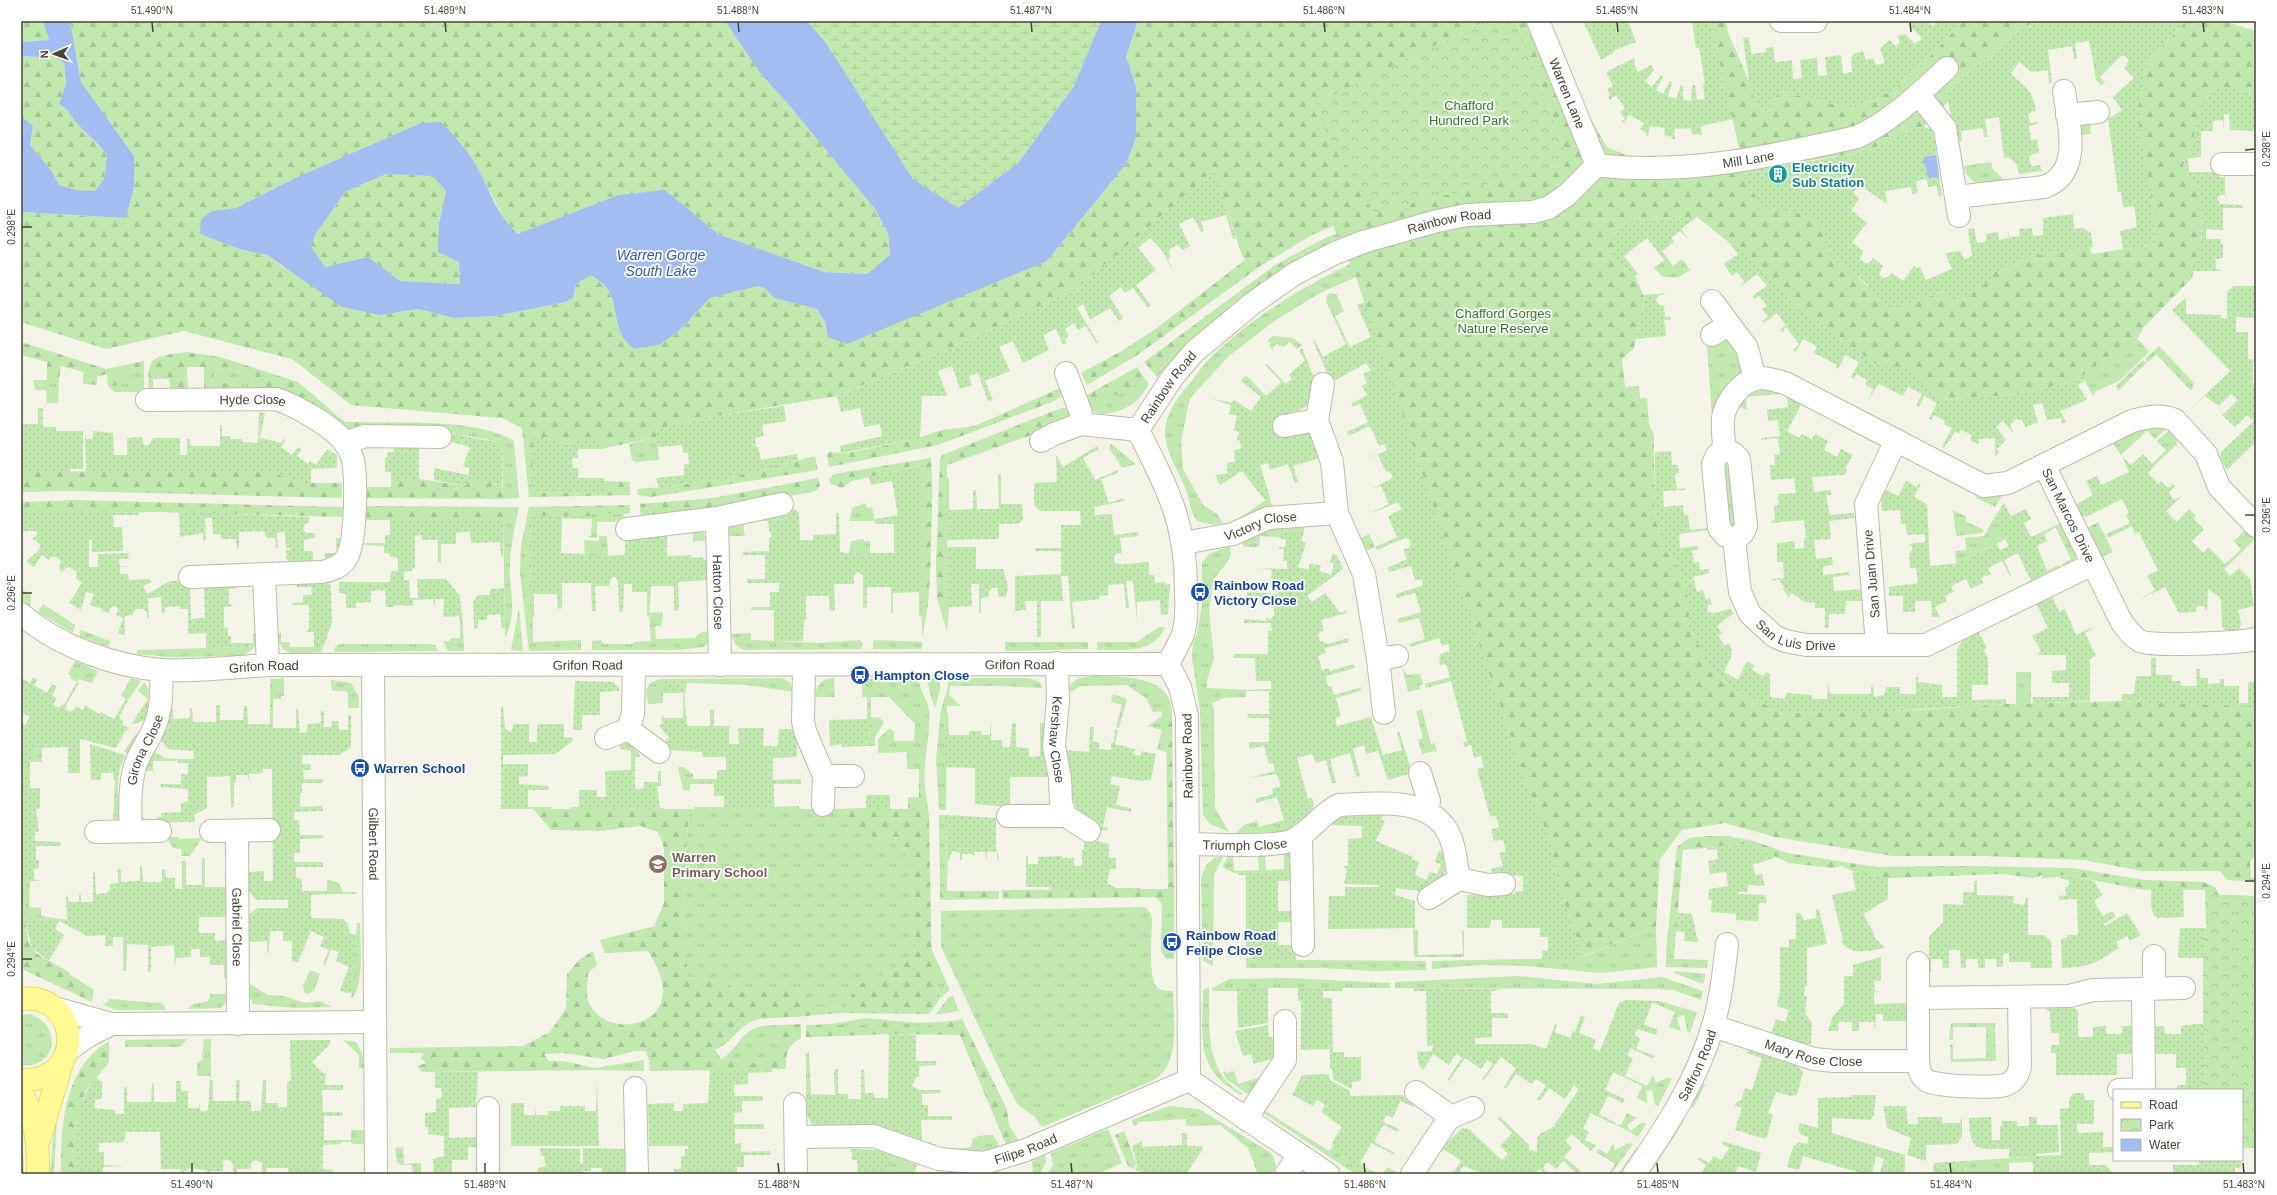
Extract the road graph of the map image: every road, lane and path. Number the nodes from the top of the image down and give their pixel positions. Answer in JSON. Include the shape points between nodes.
{"nodes":[{"id":1,"x":1538,"y":21,"type":"edge"},
{"id":2,"x":1781,"y":21,"type":"edge"},
{"id":3,"x":1816,"y":21,"type":"edge"},
{"id":4,"x":1947,"y":68,"type":"dead end"},
{"id":5,"x":2064,"y":91,"type":"dead end"},
{"id":6,"x":1919,"y":95,"type":"junction"},
{"id":7,"x":2098,"y":112,"type":"dead end"},
{"id":8,"x":2067,"y":115,"type":"junction"},
{"id":9,"x":2222,"y":164,"type":"dead end"},
{"id":10,"x":2256,"y":164,"type":"edge"},
{"id":11,"x":1597,"y":165,"type":"junction"},
{"id":12,"x":1712,"y":301,"type":"dead end"},
{"id":13,"x":1066,"y":374,"type":"dead end"},
{"id":14,"x":1755,"y":379,"type":"junction"},
{"id":15,"x":1323,"y":384,"type":"dead end"},
{"id":16,"x":147,"y":400,"type":"dead end"},
{"id":17,"x":1317,"y":420,"type":"junction"},
{"id":18,"x":1081,"y":424,"type":"junction"},
{"id":19,"x":1284,"y":426,"type":"dead end"},
{"id":20,"x":1138,"y":430,"type":"junction"},
{"id":21,"x":1896,"y":440,"type":"junction"},
{"id":22,"x":1041,"y":441,"type":"dead end"},
{"id":23,"x":432,"y":442,"type":"dead end"},
{"id":24,"x":345,"y":443,"type":"junction"},
{"id":25,"x":2044,"y":465,"type":"junction"},
{"id":26,"x":782,"y":504,"type":"dead end"},
{"id":27,"x":1337,"y":514,"type":"junction"},
{"id":28,"x":717,"y":518,"type":"junction"},
{"id":29,"x":2254,"y":519,"type":"edge"},
{"id":30,"x":633,"y":523,"type":"dead end"},
{"id":31,"x":1184,"y":543,"type":"junction"},
{"id":32,"x":2092,"y":564,"type":"junction"},
{"id":33,"x":264,"y":575,"type":"junction"},
{"id":34,"x":190,"y":578,"type":"dead end"},
{"id":35,"x":23,"y":620,"type":"edge"},
{"id":36,"x":2256,"y":639,"type":"edge"},
{"id":37,"x":1877,"y":645,"type":"junction"},
{"id":38,"x":1057,"y":663,"type":"junction"},
{"id":39,"x":1168,"y":664,"type":"junction"},
{"id":40,"x":268,"y":665,"type":"junction"},
{"id":41,"x":373,"y":665,"type":"junction"},
{"id":42,"x":720,"y":665,"type":"junction"},
{"id":43,"x":804,"y":665,"type":"junction"},
{"id":44,"x":634,"y":666,"type":"junction"},
{"id":45,"x":161,"y":670,"type":"junction"},
{"id":46,"x":1384,"y":713,"type":"dead end"},
{"id":47,"x":628,"y":729,"type":"junction"},
{"id":48,"x":606,"y":738,"type":"dead end"},
{"id":49,"x":659,"y":752,"type":"dead end"},
{"id":50,"x":1420,"y":772,"type":"dead end"},
{"id":51,"x":824,"y":776,"type":"junction"},
{"id":52,"x":853,"y":776,"type":"dead end"},
{"id":53,"x":823,"y":806,"type":"dead end"},
{"id":54,"x":1427,"y":811,"type":"junction"},
{"id":55,"x":1008,"y":816,"type":"dead end"},
{"id":56,"x":1066,"y":816,"type":"junction"},
{"id":57,"x":269,"y":830,"type":"dead end"},
{"id":58,"x":131,"y":831,"type":"junction"},
{"id":59,"x":160,"y":831,"type":"dead end"},
{"id":60,"x":211,"y":831,"type":"dead end"},
{"id":61,"x":237,"y":831,"type":"junction"},
{"id":62,"x":1090,"y":831,"type":"dead end"},
{"id":63,"x":96,"y":832,"type":"dead end"},
{"id":64,"x":1301,"y":836,"type":"junction"},
{"id":65,"x":1188,"y":844,"type":"junction"},
{"id":66,"x":1459,"y":880,"type":"junction"},
{"id":67,"x":1496,"y":885,"type":"dead end"},
{"id":68,"x":1429,"y":898,"type":"dead end"},
{"id":69,"x":1728,"y":944,"type":"dead end"},
{"id":70,"x":1303,"y":945,"type":"dead end"},
{"id":71,"x":2154,"y":956,"type":"dead end"},
{"id":72,"x":1918,"y":963,"type":"dead end"},
{"id":73,"x":2184,"y":988,"type":"dead end"},
{"id":74,"x":2148,"y":989,"type":"junction"},
{"id":75,"x":2019,"y":997,"type":"junction"},
{"id":76,"x":33,"y":998,"type":"edge"},
{"id":77,"x":1918,"y":998,"type":"junction"},
{"id":78,"x":375,"y":1022,"type":"junction"},
{"id":79,"x":1284,"y":1022,"type":"dead end"},
{"id":80,"x":111,"y":1024,"type":"junction"},
{"id":81,"x":238,"y":1024,"type":"junction"},
{"id":82,"x":1713,"y":1026,"type":"junction"},
{"id":83,"x":65,"y":1056,"type":"junction"},
{"id":84,"x":1918,"y":1061,"type":"junction"},
{"id":85,"x":21,"y":1080,"type":"edge"},
{"id":86,"x":1189,"y":1080,"type":"junction"},
{"id":87,"x":635,"y":1088,"type":"dead end"},
{"id":88,"x":2144,"y":1089,"type":"edge"},
{"id":89,"x":1416,"y":1092,"type":"dead end"},
{"id":90,"x":21,"y":1093,"type":"edge"},
{"id":91,"x":795,"y":1104,"type":"dead end"},
{"id":92,"x":488,"y":1108,"type":"dead end"},
{"id":93,"x":1473,"y":1108,"type":"dead end"},
{"id":94,"x":1449,"y":1118,"type":"junction"},
{"id":95,"x":1246,"y":1119,"type":"junction"},
{"id":96,"x":796,"y":1137,"type":"junction"},
{"id":97,"x":38,"y":1143,"type":"junction"},
{"id":98,"x":1299,"y":1155,"type":"junction"},
{"id":99,"x":38,"y":1174,"type":"edge"},
{"id":100,"x":376,"y":1174,"type":"edge"},
{"id":101,"x":488,"y":1174,"type":"edge"},
{"id":102,"x":637,"y":1174,"type":"edge"},
{"id":103,"x":796,"y":1174,"type":"edge"},
{"id":104,"x":1286,"y":1174,"type":"edge"},
{"id":105,"x":1328,"y":1174,"type":"edge"},
{"id":106,"x":1412,"y":1174,"type":"edge"},
{"id":107,"x":1634,"y":1174,"type":"edge"}],
"edges":[{"from":1,"to":11,"type":"street","name":"Warren Lane"},
{"from":2,"to":3,"type":"street"},
{"from":4,"to":6,"type":"street","name":"Mill Lane"},
{"from":5,"to":8,"type":"street"},
{"from":6,"to":8,"type":"street","via":[[1945,128],[1958,207],[2052,184],[2065,172],[2069,161]]},
{"from":6,"to":11,"type":"street","name":"Mill Lane","via":[[1857,138],[1750,159],[1674,167],[1620,168]]},
{"from":7,"to":8,"type":"street"},
{"from":9,"to":10,"type":"street"},
{"from":11,"to":20,"type":"street","name":"Rainbow Road","via":[[1567,195],[1548,208],[1533,212],[1467,215],[1437,221],[1363,242],[1296,273],[1248,307],[1194,352],[1172,378]]},
{"from":12,"to":14,"type":"street","via":[[1720,330],[1746,348]]},
{"from":13,"to":18,"type":"street","via":[[1081,413]]},
{"from":14,"to":21,"type":"street","via":[[1785,384]]},
{"from":14,"to":37,"type":"street","name":"San Luis Drive","via":[[1734,394],[1728,403],[1723,420],[1724,449],[1734,453],[1739,459],[1746,526],[1743,533],[1734,539],[1740,592],[1750,614],[1764,629],[1796,644]]},
{"from":15,"to":17,"type":"street"},
{"from":16,"to":24,"type":"street","name":"Hyde Close","via":[[276,399],[299,408]]},
{"from":17,"to":19,"type":"street"},
{"from":17,"to":27,"type":"street","via":[[1332,462]]},
{"from":18,"to":20,"type":"street"},
{"from":18,"to":22,"type":"street"},
{"from":20,"to":31,"type":"street","name":"Rainbow Road","via":[[1168,491]]},
{"from":21,"to":25,"type":"street","via":[[1984,486],[2008,483]]},
{"from":21,"to":37,"type":"street","name":"San Juan Drive","via":[[1866,504]]},
{"from":23,"to":24,"type":"street","via":[[365,436]]},
{"from":24,"to":33,"type":"street","name":"Hyde Close","via":[[351,452],[354,466],[353,543],[347,558],[334,569],[322,572]]},
{"from":25,"to":29,"type":"street","name":"San Marcos Drive","via":[[2132,422],[2153,416],[2167,417],[2174,420],[2206,454],[2219,487]]},
{"from":25,"to":32,"type":"street","name":"San Marcos Drive"},
{"from":26,"to":28,"type":"street"},
{"from":27,"to":31,"type":"street","name":"Victory Close","via":[[1268,518],[1233,534]]},
{"from":27,"to":46,"type":"street","via":[[1364,574],[1388,657]]},
{"from":28,"to":30,"type":"street"},
{"from":28,"to":42,"type":"street","name":"Hatton Close"},
{"from":31,"to":39,"type":"street","name":"Rainbow Road","via":[[1186,617],[1183,634]]},
{"from":32,"to":36,"type":"street","name":"San Marcos Drive","via":[[2121,622],[2139,641],[2219,643]]},
{"from":32,"to":37,"type":"street","via":[[1934,642],[1926,645]]},
{"from":33,"to":34,"type":"street","name":"Hyde Close"},
{"from":33,"to":40,"type":"street"},
{"from":35,"to":45,"type":"street","name":"Grifon Road","via":[[90,654]]},
{"from":38,"to":39,"type":"street","name":"Grifon Road"},
{"from":38,"to":43,"type":"street","name":"Grifon Road"},
{"from":38,"to":56,"type":"street","name":"Kershaw Close","via":[[1058,700],[1054,746],[1060,778],[1061,804]]},
{"from":39,"to":65,"type":"street","name":"Rainbow Road","via":[[1180,687],[1187,716]]},
{"from":40,"to":41,"type":"street","name":"Grifon Road"},
{"from":40,"to":45,"type":"street","name":"Grifon Road"},
{"from":41,"to":44,"type":"street","name":"Grifon Road"},
{"from":41,"to":78,"type":"street","name":"Gilbert Road"},
{"from":42,"to":43,"type":"street","name":"Grifon Road"},
{"from":42,"to":44,"type":"street","name":"Grifon Road"},
{"from":43,"to":51,"type":"street","via":[[805,731]]},
{"from":44,"to":47,"type":"street","via":[[633,714]]},
{"from":45,"to":58,"type":"street","name":"Girona Close","via":[[158,716],[135,765],[130,799]]},
{"from":47,"to":48,"type":"street"},
{"from":47,"to":49,"type":"street"},
{"from":50,"to":54,"type":"street","via":[[1429,801]]},
{"from":51,"to":52,"type":"street"},
{"from":51,"to":53,"type":"street"},
{"from":54,"to":64,"type":"street","name":"Triumph Close","via":[[1404,805],[1339,805],[1330,809]]},
{"from":54,"to":66,"type":"street","name":"Triumph Close","via":[[1445,826]]},
{"from":55,"to":56,"type":"street"},
{"from":56,"to":62,"type":"street"},
{"from":57,"to":61,"type":"street"},
{"from":58,"to":59,"type":"street"},
{"from":58,"to":63,"type":"street"},
{"from":60,"to":61,"type":"street"},
{"from":61,"to":81,"type":"street","name":"Gabriel Close"},
{"from":64,"to":65,"type":"street","name":"Triumph Close","via":[[1286,843]]},
{"from":64,"to":70,"type":"street","name":"Triumph Close"},
{"from":65,"to":86,"type":"street","name":"Rainbow Road"},
{"from":66,"to":67,"type":"street"},
{"from":66,"to":68,"type":"street"},
{"from":69,"to":82,"type":"street","name":"Saffron Road"},
{"from":71,"to":74,"type":"street"},
{"from":72,"to":77,"type":"street"},
{"from":73,"to":74,"type":"street"},
{"from":74,"to":75,"type":"street","via":[[2093,990],[2069,996]]},
{"from":74,"to":88,"type":"street"},
{"from":75,"to":77,"type":"street"},
{"from":75,"to":84,"type":"street","via":[[2020,1067],[2017,1077],[2012,1081],[2005,1085],[1993,1086],[1932,1084],[1922,1076]]},
{"from":76,"to":80,"type":"street"},
{"from":76,"to":83,"type":"main road","via":[[67,1027]]},
{"from":77,"to":84,"type":"street"},
{"from":78,"to":81,"type":"street"},
{"from":78,"to":100,"type":"street","name":"Gilbert Road"},
{"from":79,"to":95,"type":"street","via":[[1285,1060]]},
{"from":80,"to":81,"type":"street"},
{"from":80,"to":83,"type":"street","via":[[88,1036]]},
{"from":82,"to":84,"type":"street","name":"Mary Rose Close","via":[[1814,1059]]},
{"from":82,"to":107,"type":"street","name":"Saffron Road","via":[[1692,1082]]},
{"from":83,"to":85,"type":"main road","via":[[54,1071],[44,1077]]},
{"from":83,"to":97,"type":"main road"},
{"from":86,"to":95,"type":"street"},
{"from":86,"to":96,"type":"street","name":"Filipe Road","via":[[1026,1150],[984,1163],[939,1159],[873,1136]]},
{"from":87,"to":102,"type":"street"},
{"from":89,"to":94,"type":"street"},
{"from":90,"to":97,"type":"main road","via":[[30,1108]]},
{"from":91,"to":96,"type":"street"},
{"from":92,"to":101,"type":"street"},
{"from":93,"to":94,"type":"street"},
{"from":94,"to":106,"type":"street"},
{"from":95,"to":98,"type":"street"},
{"from":96,"to":103,"type":"street"},
{"from":97,"to":99,"type":"main road"},
{"from":98,"to":104,"type":"street"},
{"from":98,"to":105,"type":"street"}]}
